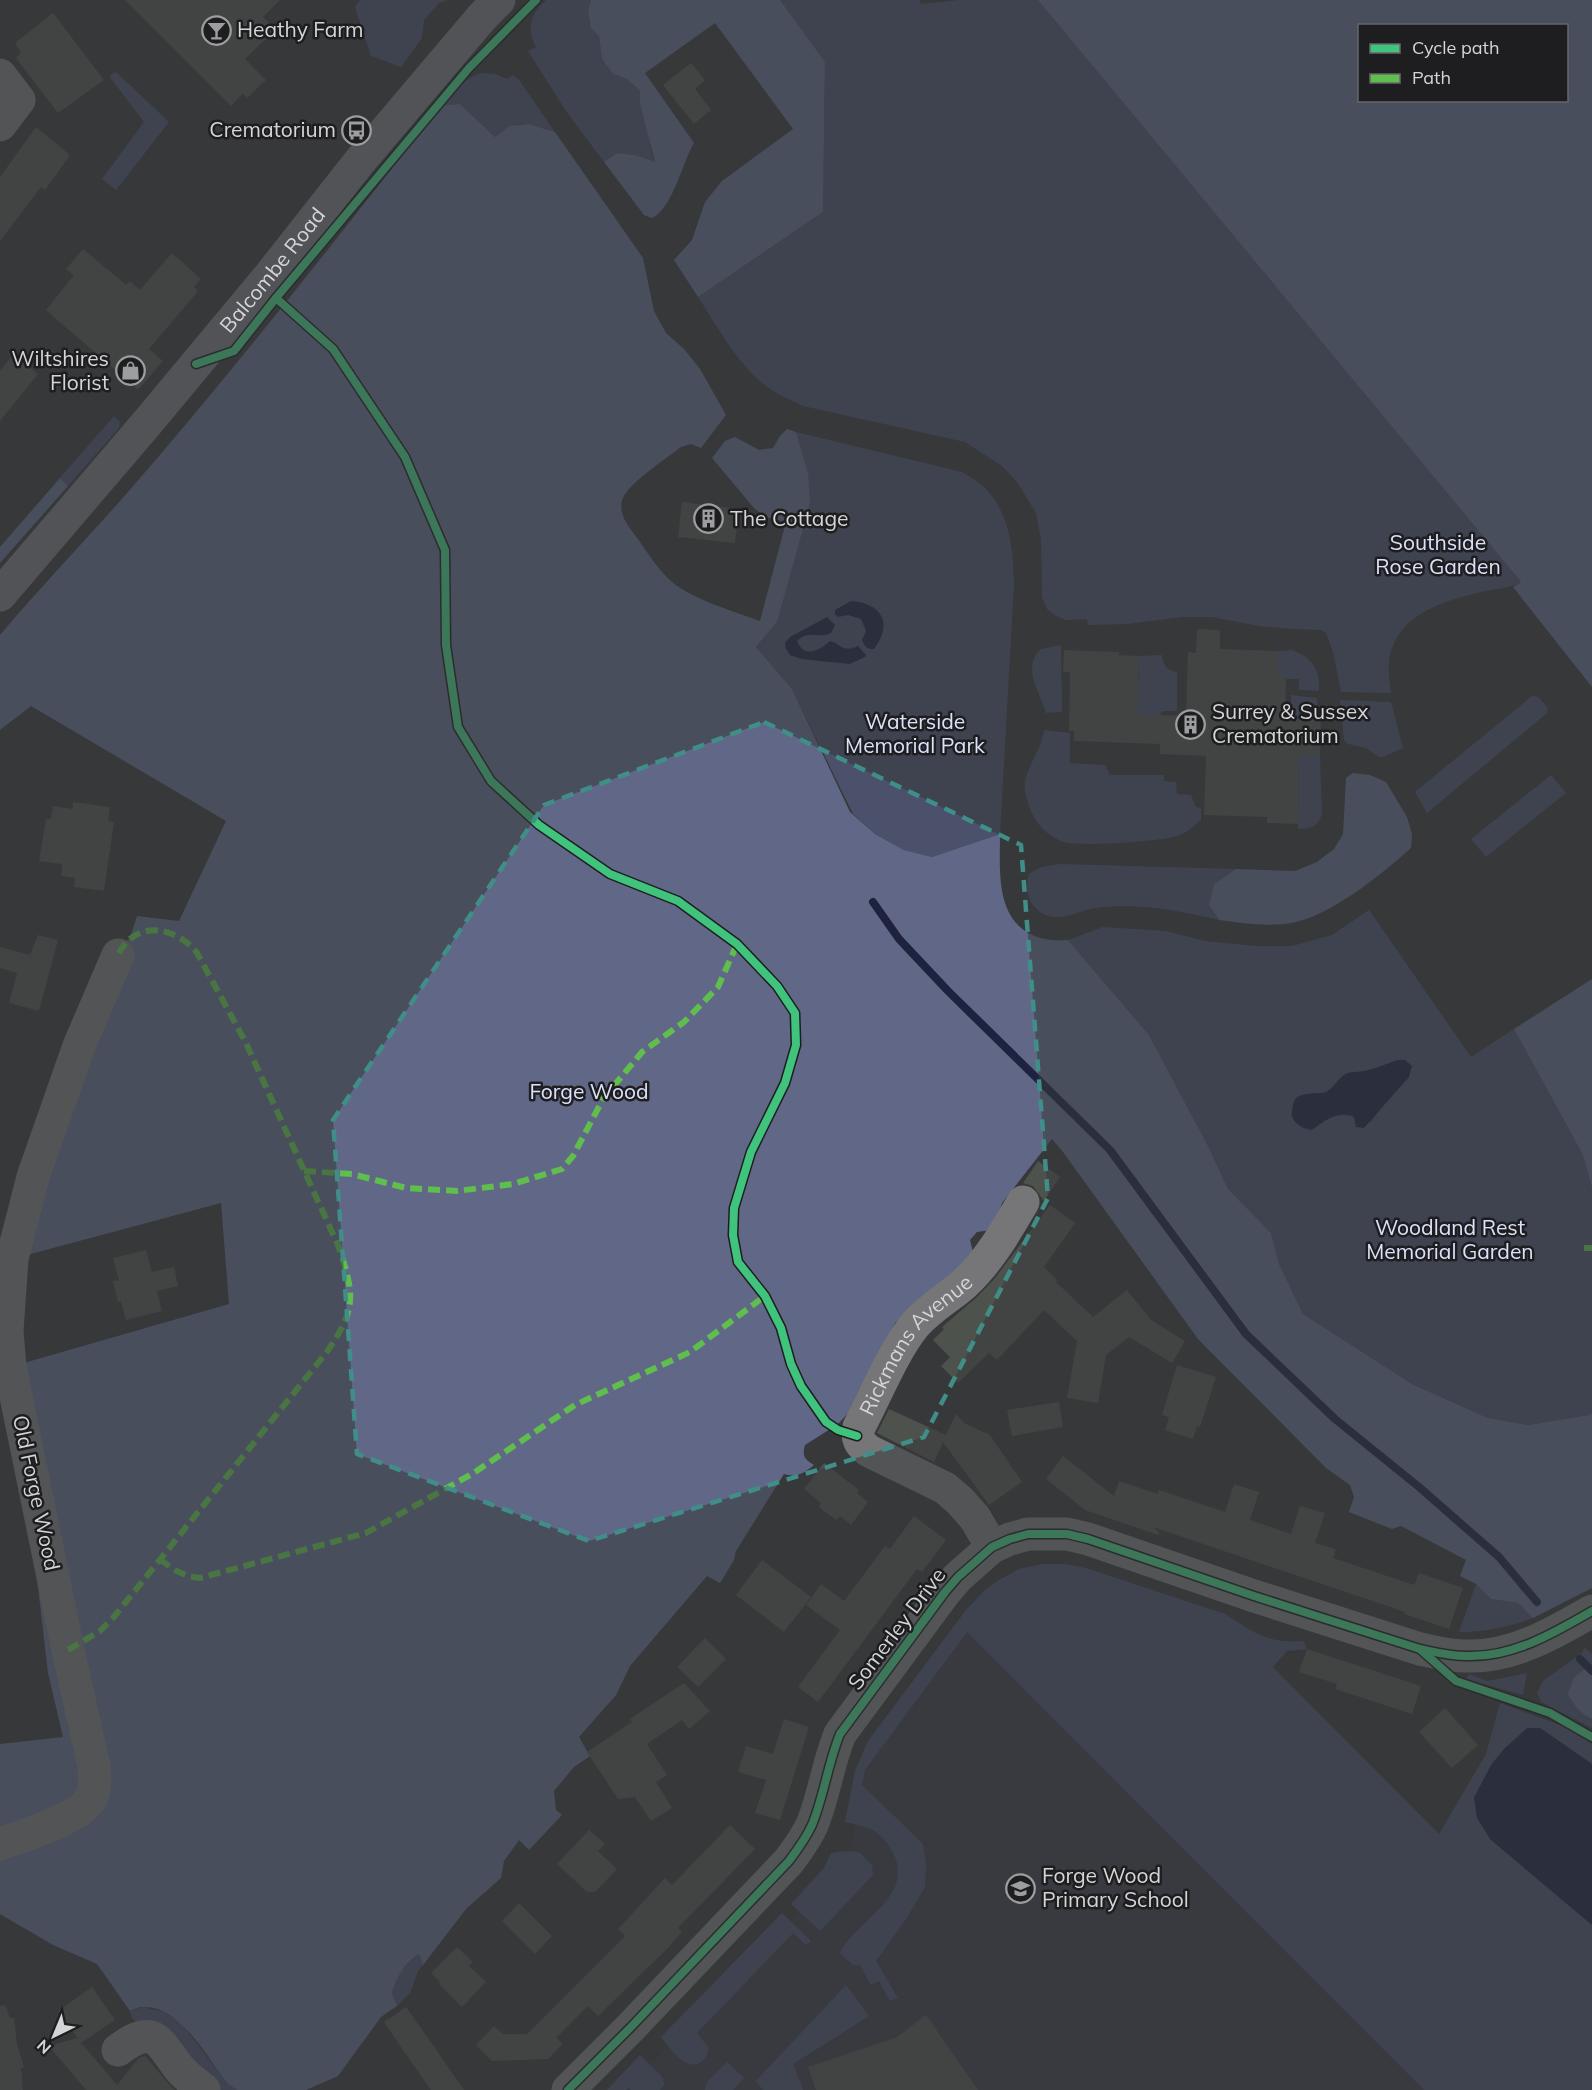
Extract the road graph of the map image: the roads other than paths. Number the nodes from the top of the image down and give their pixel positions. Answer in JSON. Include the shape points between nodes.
{"nodes":[{"id":1,"x":499,"y":0,"type":"edge"},
{"id":2,"x":0,"y":75,"type":"edge"},
{"id":3,"x":0,"y":125,"type":"edge"},
{"id":4,"x":0,"y":596,"type":"edge"},
{"id":5,"x":118,"y":954,"type":"dead end"},
{"id":6,"x":1023,"y":1202,"type":"dead end"},
{"id":7,"x":992,"y":1547,"type":"junction"},
{"id":8,"x":1592,"y":1611,"type":"edge"},
{"id":9,"x":0,"y":1844,"type":"edge"},
{"id":10,"x":118,"y":2050,"type":"dead end"},
{"id":11,"x":204,"y":2090,"type":"edge"},
{"id":12,"x":568,"y":2090,"type":"edge"}],
"edges":[{"from":1,"to":4,"type":"main road","name":"Balcombe Road","via":[[360,161],[271,274]]},
{"from":2,"to":3,"type":"street","via":[[19,100]]},
{"from":5,"to":9,"type":"street","name":"Old Forge Wood","via":[[33,1177],[12,1259],[7,1313],[16,1396],[95,1785],[91,1800],[80,1810]]},
{"from":6,"to":7,"type":"street","name":"Rickmans Avenue","via":[[976,1271],[927,1313],[906,1337],[857,1436],[868,1451],[945,1488],[975,1518]]},
{"from":7,"to":8,"type":"street","name":"Somerley Drive","via":[[1028,1534],[1067,1534],[1420,1649],[1446,1654],[1468,1656],[1516,1648],[1545,1638]]},
{"from":7,"to":12,"type":"street","name":"Somerley Drive","via":[[945,1592],[840,1734],[813,1823],[789,1861]]},
{"from":10,"to":11,"type":"street","via":[[134,2038],[157,2040],[179,2068]]}]}
